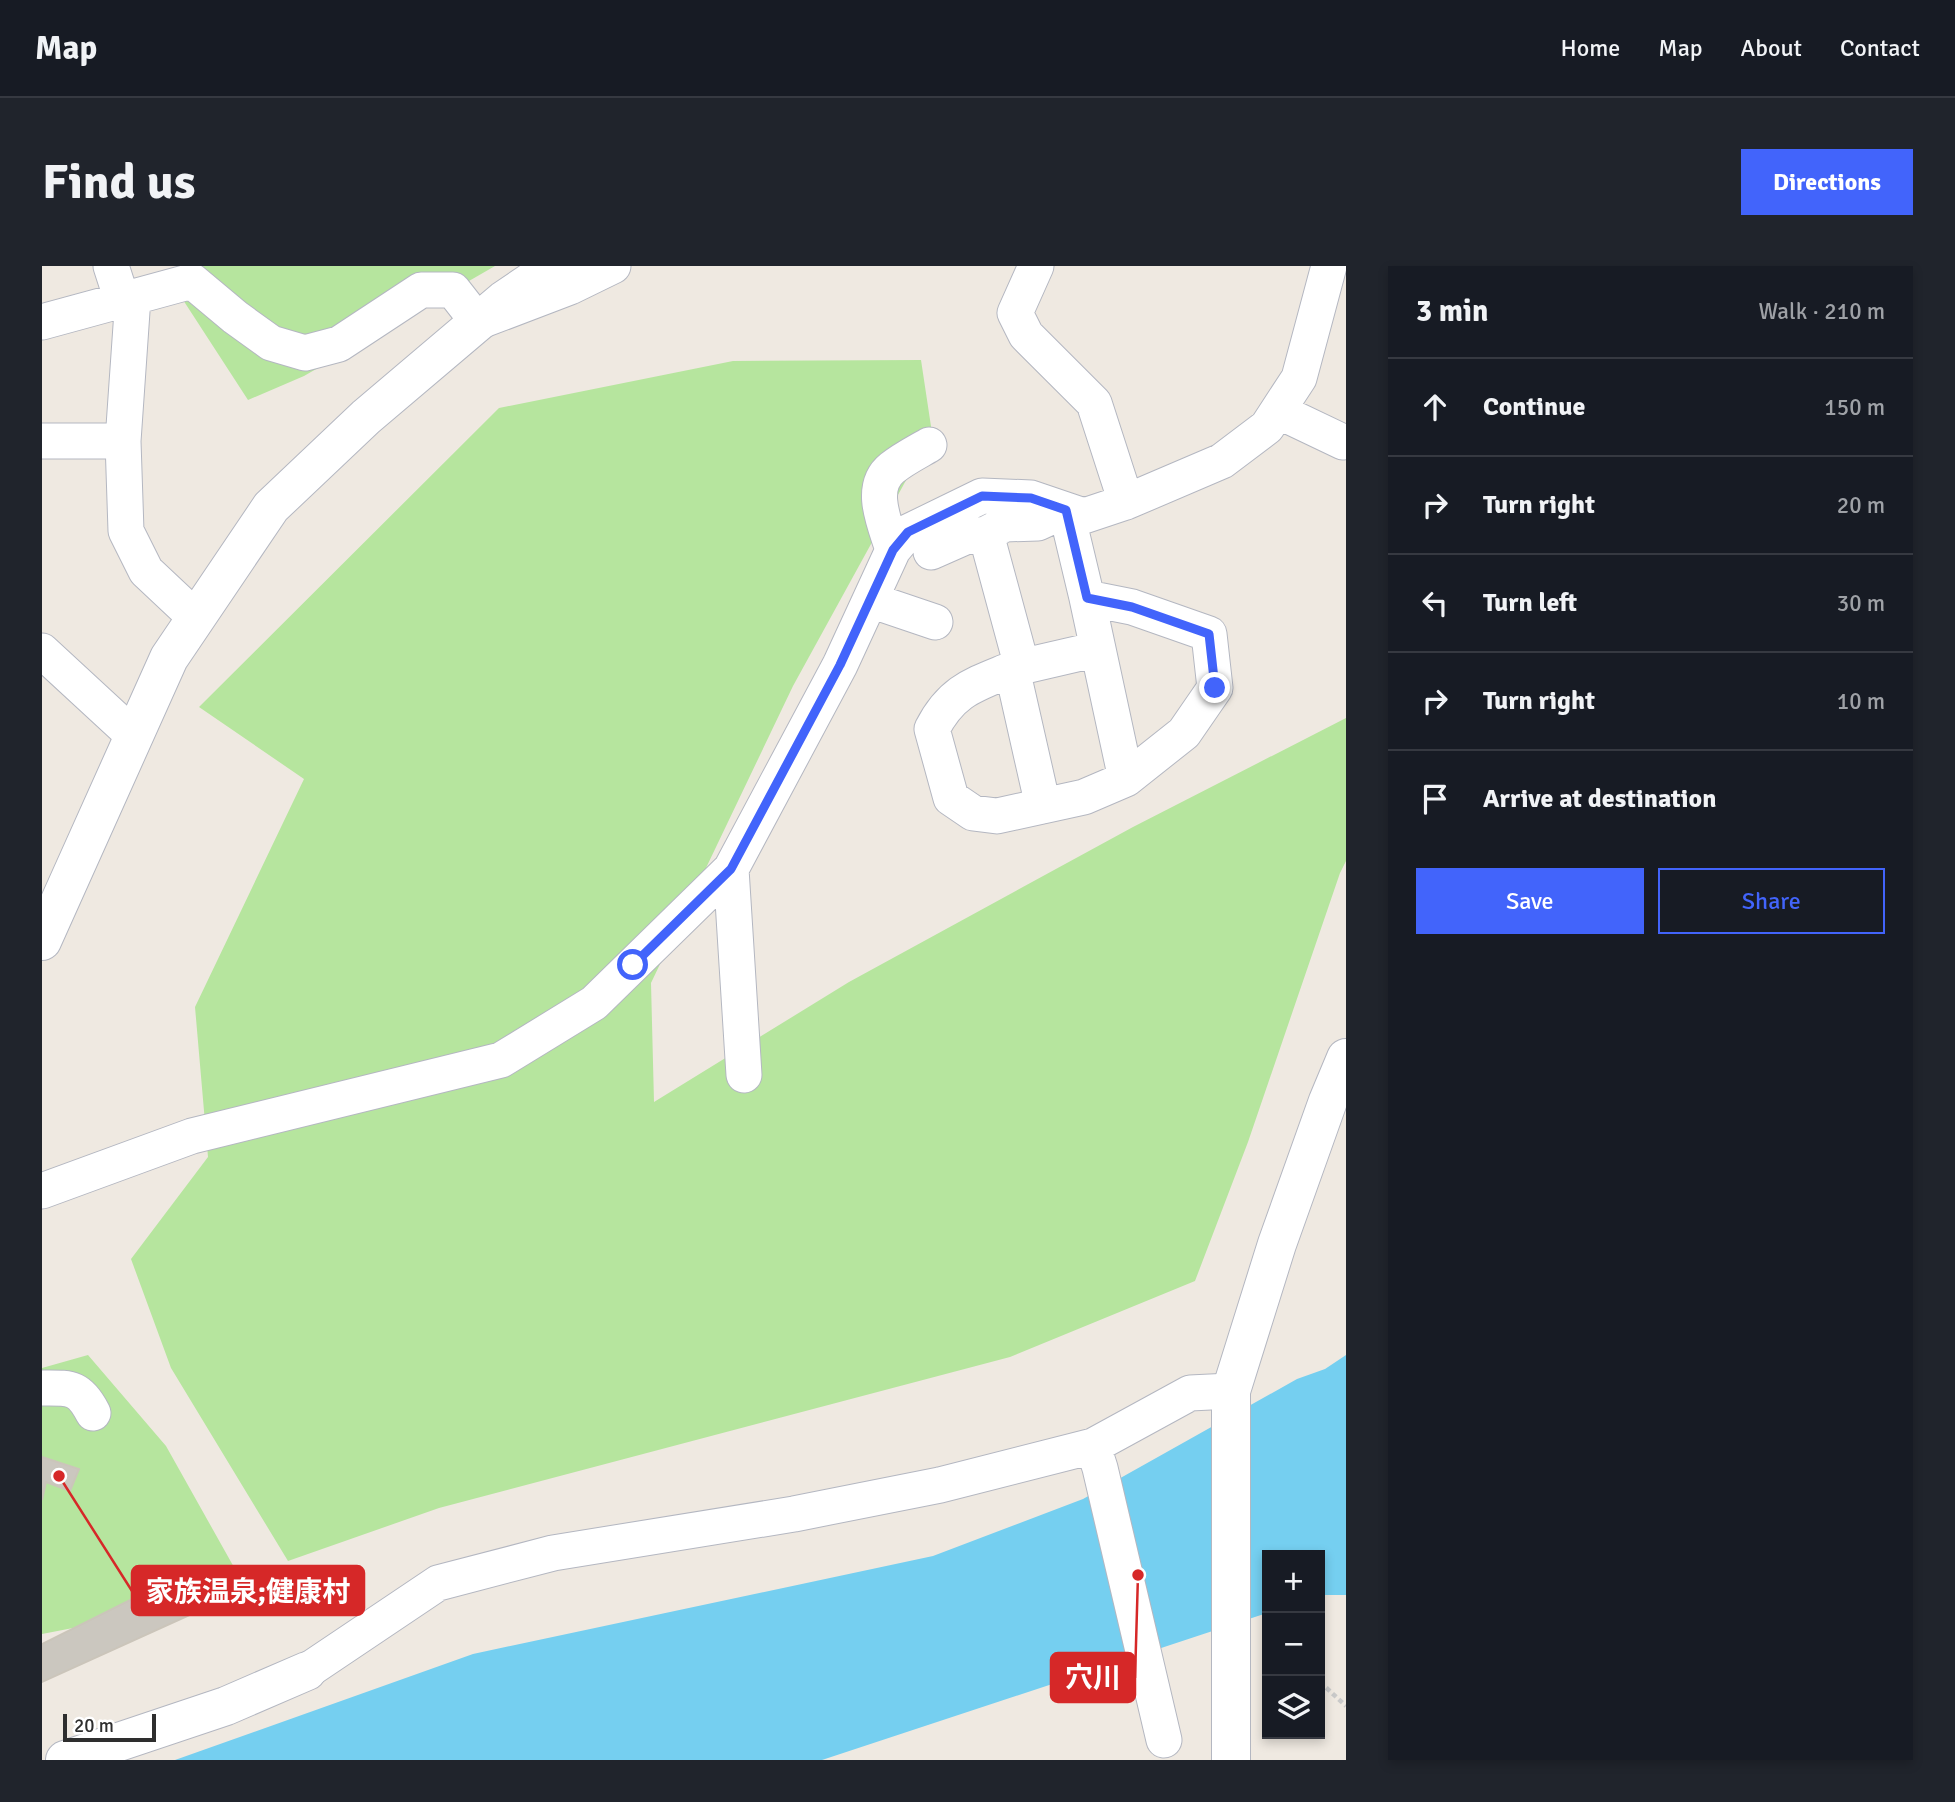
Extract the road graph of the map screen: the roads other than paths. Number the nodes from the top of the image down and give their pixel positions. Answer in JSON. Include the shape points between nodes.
{"nodes":[{"id":1,"x":111,"y":266,"type":"edge"},
{"id":2,"x":554,"y":266,"type":"edge"},
{"id":3,"x":613,"y":266,"type":"edge"},
{"id":4,"x":1035,"y":266,"type":"edge"},
{"id":5,"x":1329,"y":266,"type":"edge"},
{"id":6,"x":194,"y":274,"type":"edge"},
{"id":7,"x":128,"y":298,"type":"junction"},
{"id":8,"x":44,"y":315,"type":"edge"},
{"id":9,"x":478,"y":322,"type":"junction"},
{"id":10,"x":1278,"y":411,"type":"junction"},
{"id":11,"x":42,"y":441,"type":"edge"},
{"id":12,"x":123,"y":441,"type":"junction"},
{"id":13,"x":1343,"y":442,"type":"dead end"},
{"id":14,"x":929,"y":445,"type":"dead end"},
{"id":15,"x":1126,"y":502,"type":"junction"},
{"id":16,"x":1066,"y":510,"type":"junction"},
{"id":17,"x":986,"y":534,"type":"junction"},
{"id":18,"x":893,"y":550,"type":"junction"},
{"id":19,"x":931,"y":552,"type":"dead end"},
{"id":20,"x":1087,"y":598,"type":"junction"},
{"id":21,"x":870,"y":600,"type":"junction"},
{"id":22,"x":196,"y":618,"type":"junction"},
{"id":23,"x":935,"y":622,"type":"dead end"},
{"id":24,"x":1098,"y":649,"type":"junction"},
{"id":25,"x":42,"y":650,"type":"edge"},
{"id":26,"x":1017,"y":668,"type":"junction"},
{"id":27,"x":134,"y":736,"type":"junction"},
{"id":28,"x":1126,"y":779,"type":"junction"},
{"id":29,"x":1043,"y":806,"type":"junction"},
{"id":30,"x":731,"y":869,"type":"junction"},
{"id":31,"x":42,"y":941,"type":"edge"},
{"id":32,"x":1346,"y":1058,"type":"edge"},
{"id":33,"x":744,"y":1075,"type":"dead end"},
{"id":34,"x":42,"y":1191,"type":"edge"},
{"id":35,"x":42,"y":1388,"type":"edge"},
{"id":36,"x":1231,"y":1391,"type":"junction"},
{"id":37,"x":93,"y":1413,"type":"dead end"},
{"id":38,"x":1097,"y":1457,"type":"junction"},
{"id":39,"x":307,"y":1671,"type":"joint"},
{"id":40,"x":1164,"y":1740,"type":"dead end"},
{"id":41,"x":65,"y":1760,"type":"edge"},
{"id":42,"x":1231,"y":1760,"type":"edge"}],
"edges":[{"from":1,"to":7,"type":"street"},
{"from":2,"to":9,"type":"street"},
{"from":3,"to":9,"type":"street"},
{"from":4,"to":15,"type":"street","via":[[1015,313],[1026,335],[1094,403]]},
{"from":5,"to":10,"type":"street","via":[[1299,378]]},
{"from":6,"to":7,"type":"street"},
{"from":6,"to":9,"type":"street","via":[[235,317],[271,343],[305,353],[339,344],[421,290],[453,290]]},
{"from":7,"to":8,"type":"street"},
{"from":7,"to":12,"type":"street"},
{"from":9,"to":22,"type":"street","via":[[366,416],[271,507]]},
{"from":10,"to":13,"type":"street"},
{"from":10,"to":15,"type":"street","via":[[1267,427],[1222,461]]},
{"from":11,"to":12,"type":"street"},
{"from":12,"to":22,"type":"street","via":[[126,531],[146,571]]},
{"from":14,"to":18,"type":"street","via":[[890,470],[879,489]]},
{"from":15,"to":16,"type":"street","via":[[1084,516]]},
{"from":16,"to":17,"type":"street","via":[[1038,523],[1005,524]]},
{"from":16,"to":18,"type":"street","via":[[1031,498],[982,496],[908,532]]},
{"from":16,"to":20,"type":"street"},
{"from":17,"to":19,"type":"street","via":[[965,537]]},
{"from":17,"to":26,"type":"street"},
{"from":18,"to":21,"type":"street"},
{"from":20,"to":24,"type":"street"},
{"from":20,"to":28,"type":"street","via":[[1132,607],[1209,634],[1215,688],[1184,733]]},
{"from":21,"to":23,"type":"street"},
{"from":21,"to":30,"type":"street"},
{"from":22,"to":27,"type":"street","via":[[169,658]]},
{"from":24,"to":26,"type":"street"},
{"from":24,"to":28,"type":"street"},
{"from":25,"to":27,"type":"street"},
{"from":26,"to":29,"type":"street"},
{"from":26,"to":29,"type":"street","via":[[965,688],[941,711],[932,729],[951,798],[973,813],[998,816]]},
{"from":27,"to":31,"type":"street"},
{"from":28,"to":29,"type":"street","via":[[1084,797]]},
{"from":30,"to":33,"type":"street"},
{"from":30,"to":34,"type":"street","via":[[594,1003],[501,1060],[192,1136]]},
{"from":32,"to":36,"type":"street","via":[[1277,1244]]},
{"from":35,"to":37,"type":"street","via":[[69,1388],[84,1396]]},
{"from":36,"to":38,"type":"street","via":[[1190,1393]]},
{"from":36,"to":42,"type":"street"},
{"from":38,"to":39,"type":"street","via":[[553,1553],[438,1583]]},
{"from":38,"to":40,"type":"street"},
{"from":39,"to":41,"type":"street","via":[[226,1706]]}]}
